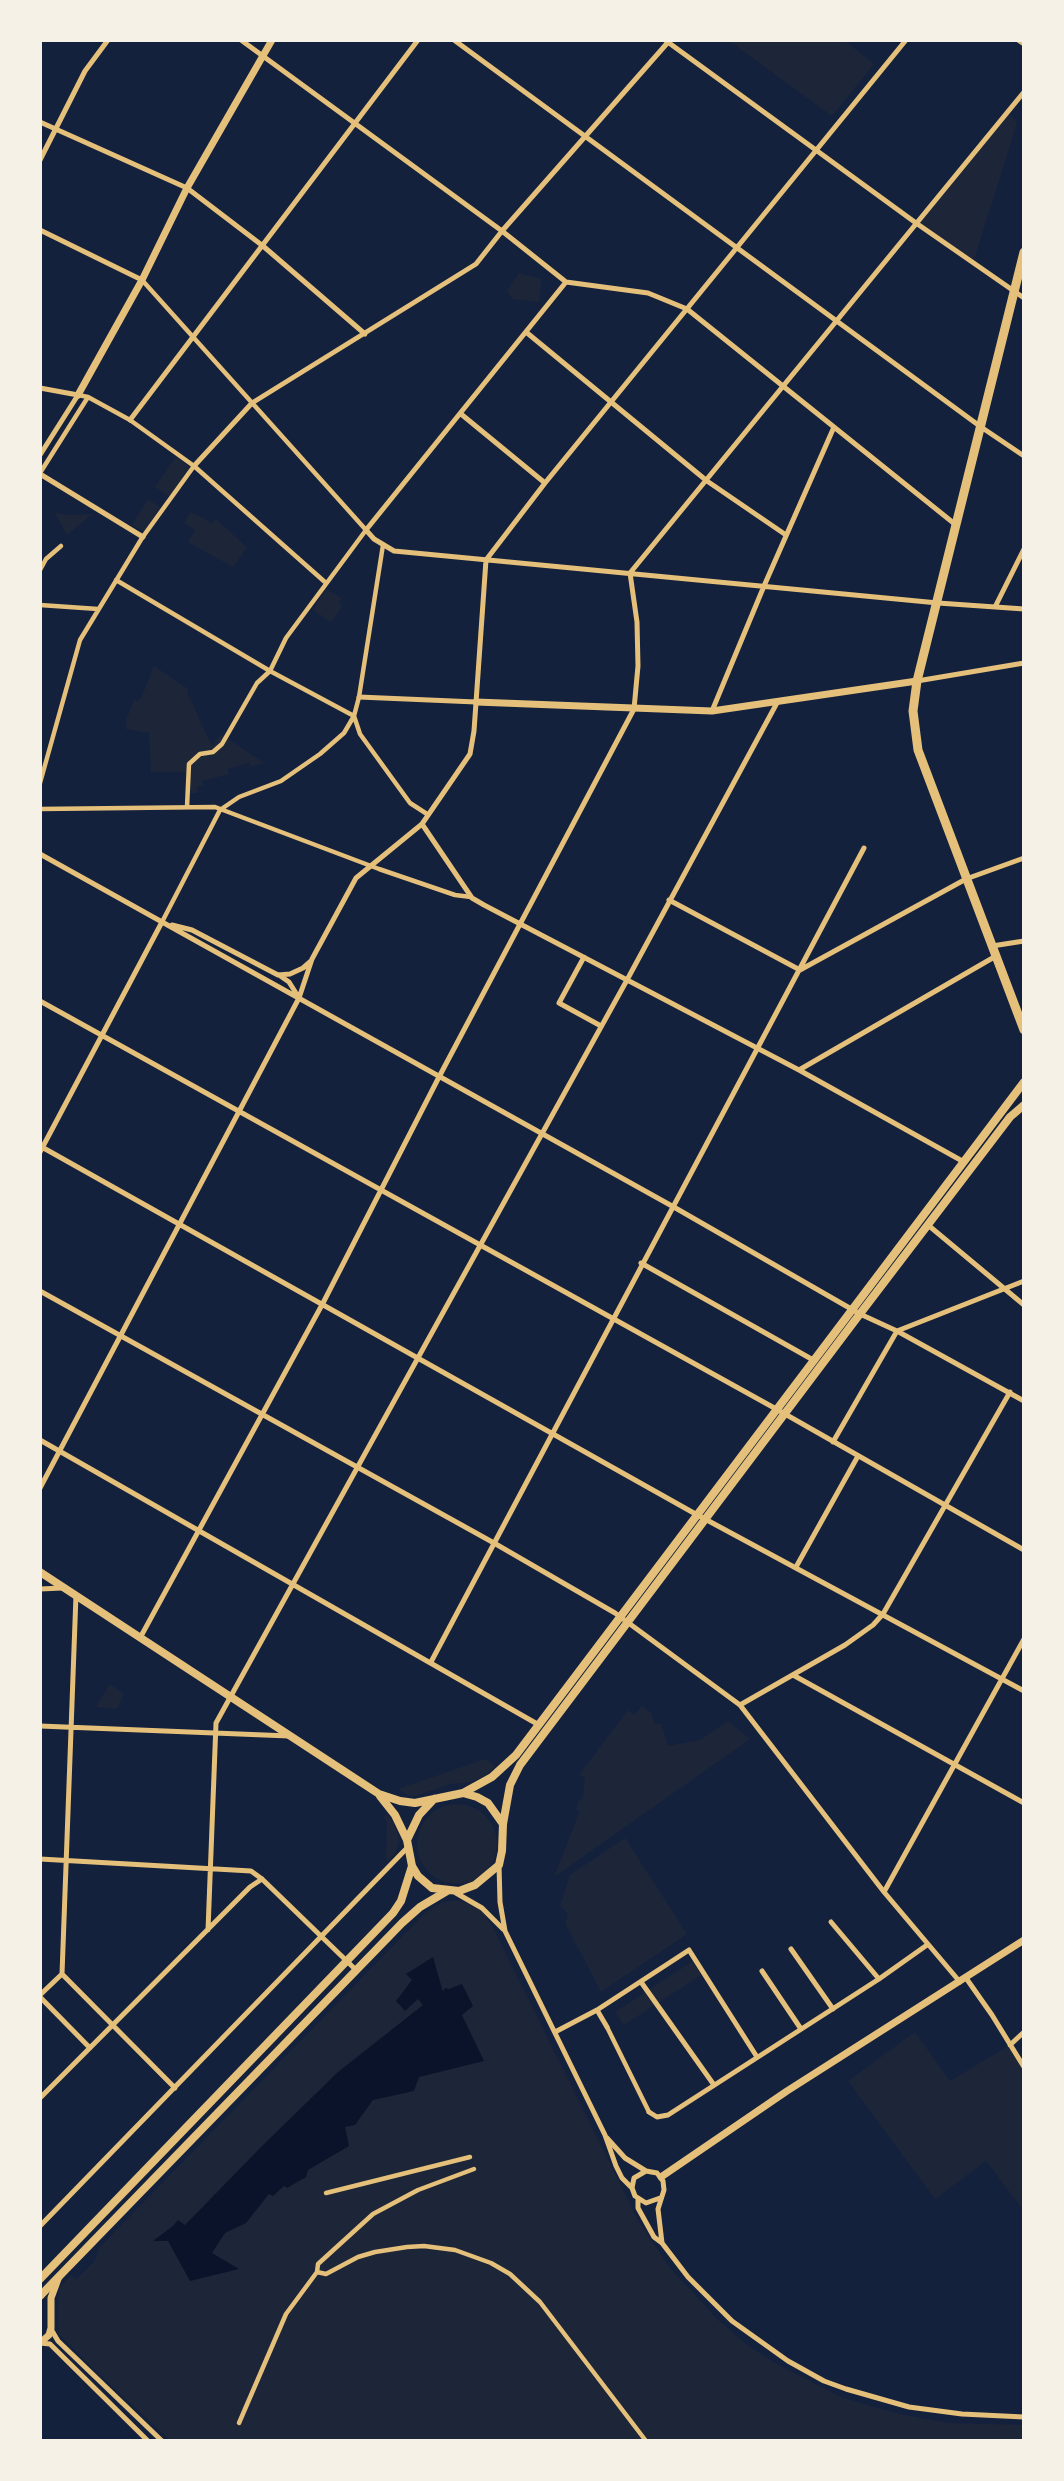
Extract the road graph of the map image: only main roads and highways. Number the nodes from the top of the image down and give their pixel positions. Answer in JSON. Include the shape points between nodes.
{"nodes":[{"id":1,"x":1024,"y":252,"type":"edge"},
{"id":2,"x":1024,"y":1030,"type":"edge"},
{"id":3,"x":1024,"y":1082,"type":"edge"},
{"id":4,"x":1024,"y":1105,"type":"edge"},
{"id":5,"x":856,"y":1312,"type":"junction"},
{"id":6,"x":781,"y":1412,"type":"junction"},
{"id":7,"x":40,"y":1572,"type":"edge"},
{"id":8,"x":625,"y":1620,"type":"junction"},
{"id":9,"x":463,"y":1793,"type":"junction"},
{"id":10,"x":379,"y":1794,"type":"junction"},
{"id":11,"x":434,"y":1799,"type":"junction"},
{"id":12,"x":503,"y":1824,"type":"junction"},
{"id":13,"x":407,"y":1844,"type":"junction"},
{"id":14,"x":412,"y":1866,"type":"junction"},
{"id":15,"x":450,"y":1891,"type":"junction"},
{"id":16,"x":42,"y":2287,"type":"edge"}],
"edges":[{"from":1,"to":2,"type":"main road","via":[[913,711],[918,750]]},
{"from":3,"to":5,"type":"main road"},
{"from":4,"to":5,"type":"main road"},
{"from":5,"to":6,"type":"main road"},
{"from":5,"to":6,"type":"main road"},
{"from":6,"to":8,"type":"main road"},
{"from":7,"to":10,"type":"main road"},
{"from":8,"to":9,"type":"main road","via":[[516,1755],[500,1771]]},
{"from":8,"to":12,"type":"main road","via":[[515,1774]]},
{"from":9,"to":11,"type":"main road"},
{"from":9,"to":12,"type":"main road","via":[[488,1803]]},
{"from":10,"to":11,"type":"main road","via":[[415,1803]]},
{"from":10,"to":13,"type":"main road","via":[[396,1815]]},
{"from":11,"to":13,"type":"main road","via":[[419,1815]]},
{"from":12,"to":15,"type":"main road","via":[[499,1865],[475,1885]]},
{"from":13,"to":14,"type":"main road"},
{"from":14,"to":15,"type":"main road","via":[[432,1888]]},
{"from":14,"to":16,"type":"main road","via":[[401,1902],[51,2267]]},
{"from":15,"to":16,"type":"main road","via":[[413,1913],[59,2277]]}]}
